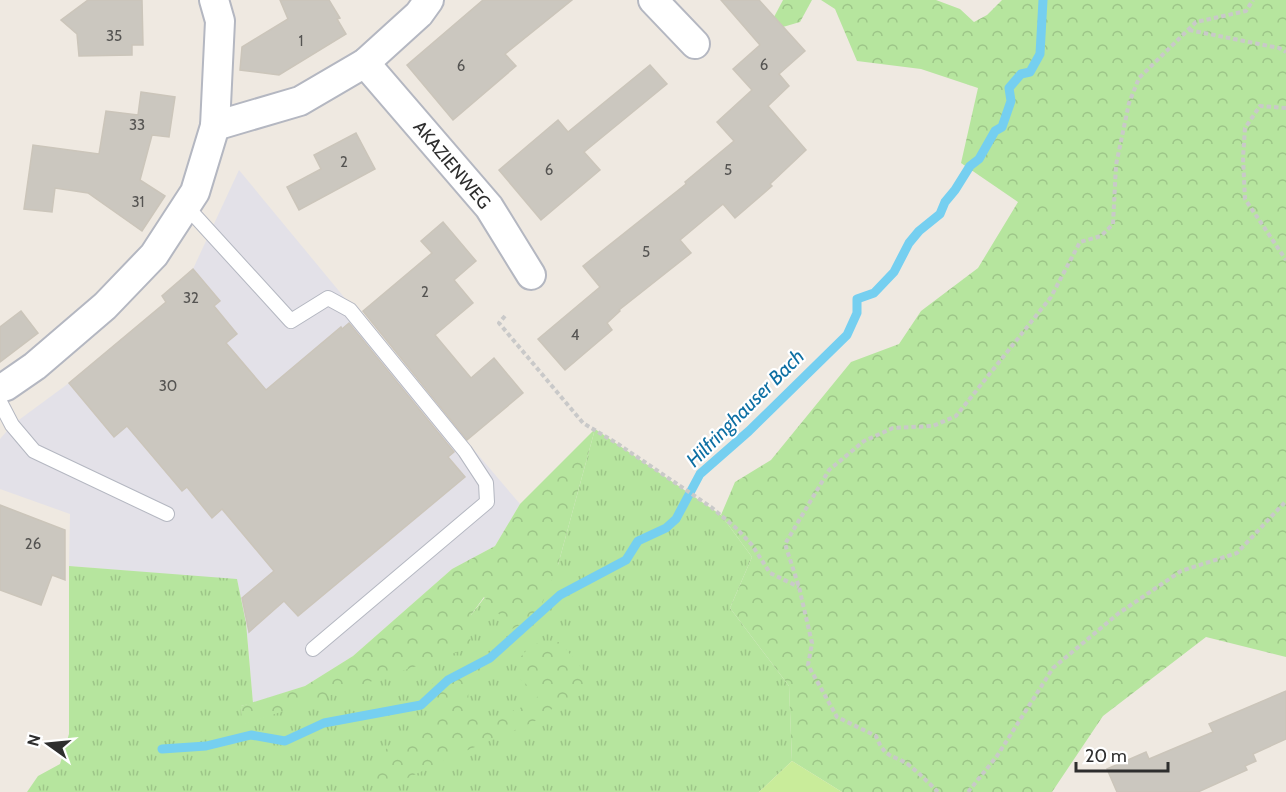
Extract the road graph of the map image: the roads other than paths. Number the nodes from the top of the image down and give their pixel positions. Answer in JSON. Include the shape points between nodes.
{"nodes":[{"id":1,"x":214,"y":0,"type":"edge"},
{"id":2,"x":429,"y":0,"type":"edge"},
{"id":3,"x":653,"y":0,"type":"edge"},
{"id":4,"x":695,"y":44,"type":"dead end"},
{"id":5,"x":365,"y":63,"type":"junction"},
{"id":6,"x":215,"y":126,"type":"junction"},
{"id":7,"x":186,"y":206,"type":"junction"},
{"id":8,"x":531,"y":275,"type":"dead end"},
{"id":9,"x":0,"y":388,"type":"edge"},
{"id":10,"x":0,"y":402,"type":"edge"},
{"id":11,"x":167,"y":514,"type":"dead end"},
{"id":12,"x":313,"y":648,"type":"dead end"}],
"edges":[{"from":1,"to":6,"type":"street","via":[[220,21]]},
{"from":2,"to":5,"type":"street"},
{"from":3,"to":4,"type":"street"},
{"from":5,"to":6,"type":"street","via":[[300,101]]},
{"from":5,"to":8,"type":"street","name":"AKAZIENWEG","via":[[489,207]]},
{"from":6,"to":7,"type":"street","via":[[195,192]]},
{"from":7,"to":9,"type":"street","via":[[154,255],[105,306],[35,366]]},
{"from":7,"to":12,"type":"lane","via":[[291,321],[328,298],[350,310],[465,451],[486,483],[487,502]]},
{"from":10,"to":11,"type":"lane","via":[[12,425],[34,451]]}]}
